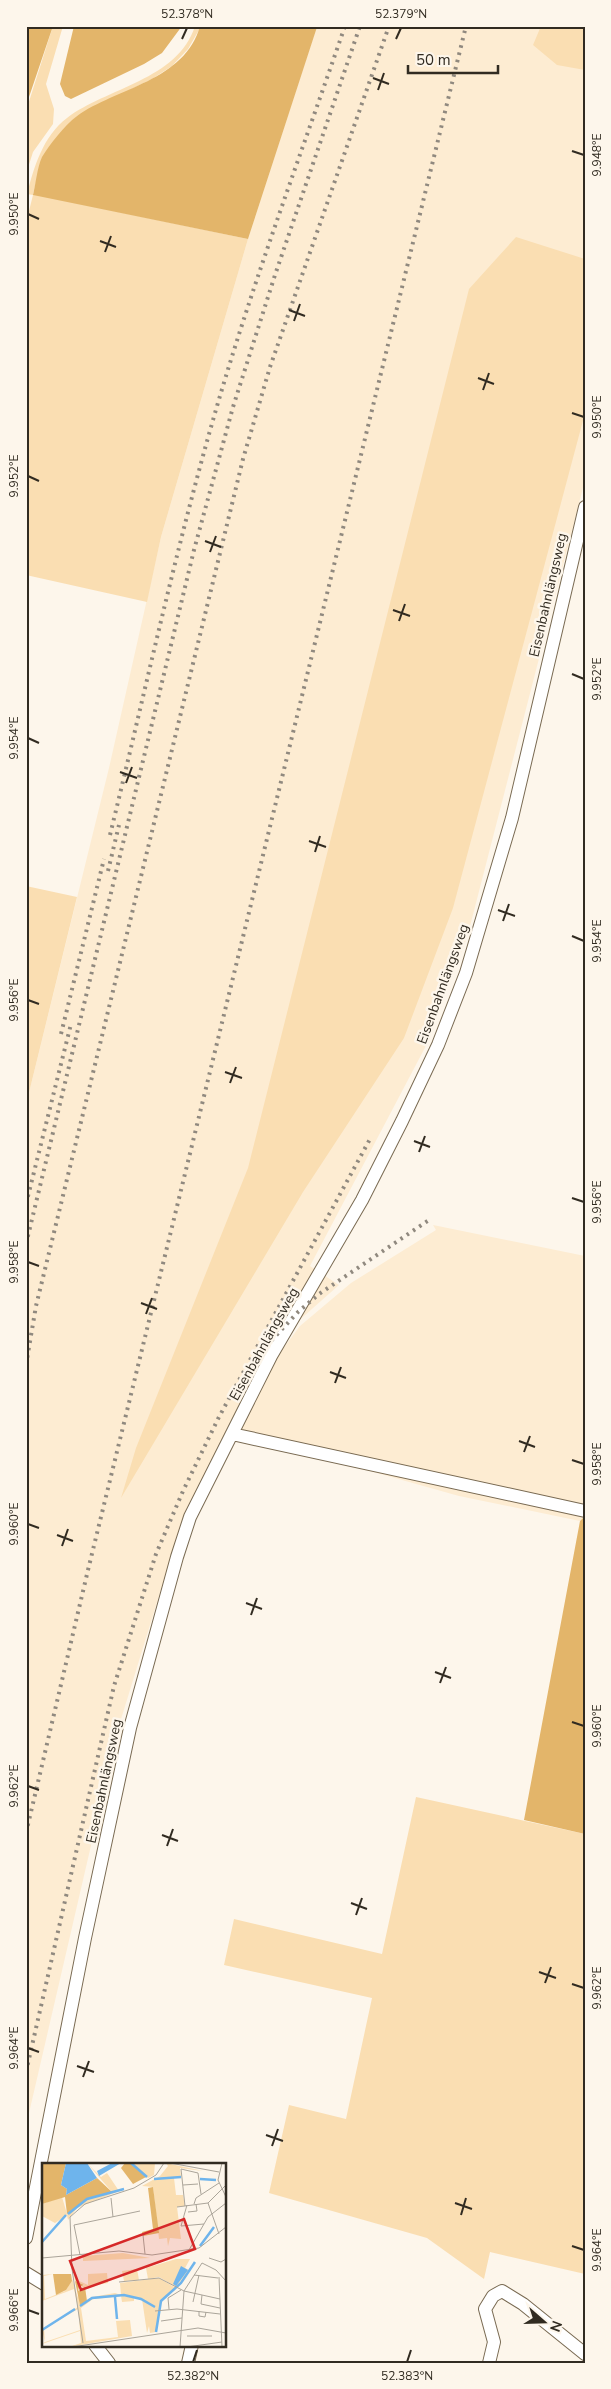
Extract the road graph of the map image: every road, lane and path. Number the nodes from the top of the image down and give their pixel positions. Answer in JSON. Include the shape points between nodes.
{"nodes":[{"id":1,"x":585,"y":507,"type":"edge"},
{"id":2,"x":232,"y":1434,"type":"junction"},
{"id":3,"x":585,"y":1511,"type":"edge"},
{"id":4,"x":26,"y":2238,"type":"edge"},
{"id":5,"x":26,"y":2273,"type":"edge"},
{"id":6,"x":42,"y":2282,"type":"edge"},
{"id":7,"x":96,"y":2346,"type":"edge"},
{"id":8,"x":192,"y":2346,"type":"edge"},
{"id":9,"x":585,"y":2354,"type":"edge"},
{"id":10,"x":109,"y":2363,"type":"edge"},
{"id":11,"x":188,"y":2363,"type":"edge"},
{"id":12,"x":489,"y":2363,"type":"edge"}],
"edges":[{"from":1,"to":2,"type":"street","name":"Eisenbahnlängsweg","via":[[512,818],[466,973],[438,1044],[362,1200],[272,1356]]},
{"from":2,"to":3,"type":"street"},
{"from":2,"to":4,"type":"street","name":"Eisenbahnlängsweg","via":[[190,1517],[151,1643],[130,1728]]},
{"from":5,"to":6,"type":"street"},
{"from":7,"to":10,"type":"street"},
{"from":8,"to":11,"type":"street"},
{"from":9,"to":12,"type":"street","via":[[502,2291],[492,2296],[485,2309],[494,2342]]}]}
